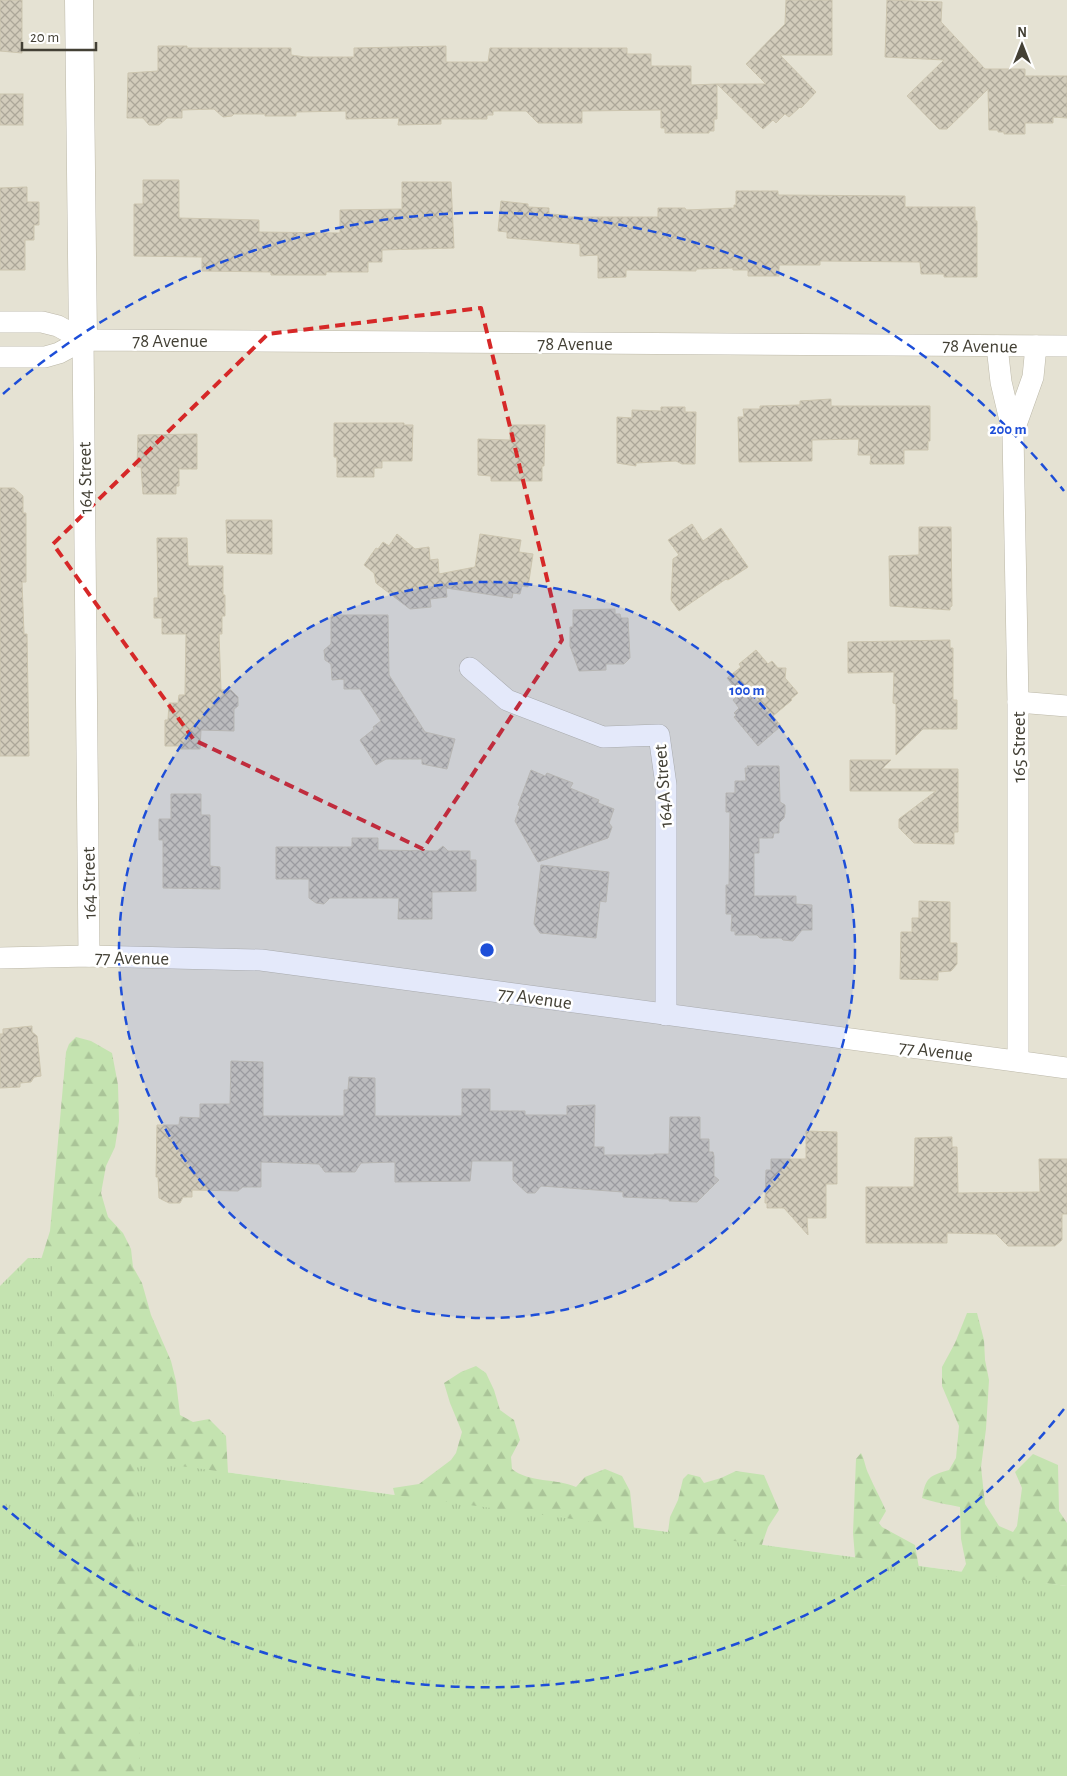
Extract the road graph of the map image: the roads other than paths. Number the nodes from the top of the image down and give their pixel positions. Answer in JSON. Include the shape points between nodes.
{"nodes":[{"id":1,"x":79,"y":0,"type":"edge"},
{"id":2,"x":0,"y":322,"type":"edge"},
{"id":3,"x":82,"y":340,"type":"junction"},
{"id":4,"x":997,"y":346,"type":"junction"},
{"id":5,"x":1036,"y":346,"type":"junction"},
{"id":6,"x":1067,"y":346,"type":"edge"},
{"id":7,"x":0,"y":357,"type":"edge"},
{"id":8,"x":1013,"y":433,"type":"junction"},
{"id":9,"x":470,"y":668,"type":"dead end"},
{"id":10,"x":1018,"y":702,"type":"junction"},
{"id":11,"x":1067,"y":706,"type":"edge"},
{"id":12,"x":89,"y":956,"type":"junction"},
{"id":13,"x":0,"y":958,"type":"edge"},
{"id":14,"x":666,"y":1015,"type":"junction"},
{"id":15,"x":1018,"y":1061,"type":"junction"},
{"id":16,"x":1067,"y":1068,"type":"edge"}],
"edges":[{"from":1,"to":3,"type":"street","name":"164 Street"},
{"from":2,"to":3,"type":"street","name":"78 Avenue","via":[[42,322],[58,326]]},
{"from":3,"to":4,"type":"street","name":"78 Avenue"},
{"from":3,"to":7,"type":"street","name":"78 Avenue","via":[[45,357]]},
{"from":3,"to":12,"type":"street","name":"164 Street"},
{"from":4,"to":5,"type":"street","name":"78 Avenue"},
{"from":4,"to":8,"type":"street","name":"165 Street","via":[[1001,382]]},
{"from":5,"to":6,"type":"street","name":"78 Avenue"},
{"from":5,"to":8,"type":"street","name":"165 Street","via":[[1033,378]]},
{"from":8,"to":10,"type":"street","name":"165 Street"},
{"from":9,"to":14,"type":"street","name":"164A Street","via":[[507,700],[603,737],[660,735],[666,785]]},
{"from":10,"to":11,"type":"street"},
{"from":10,"to":15,"type":"street","name":"165 Street"},
{"from":12,"to":13,"type":"street","name":"77 Avenue"},
{"from":12,"to":14,"type":"street","name":"77 Avenue","via":[[260,960]]},
{"from":14,"to":15,"type":"street","name":"77 Avenue"},
{"from":15,"to":16,"type":"street","name":"77 Avenue"}]}
